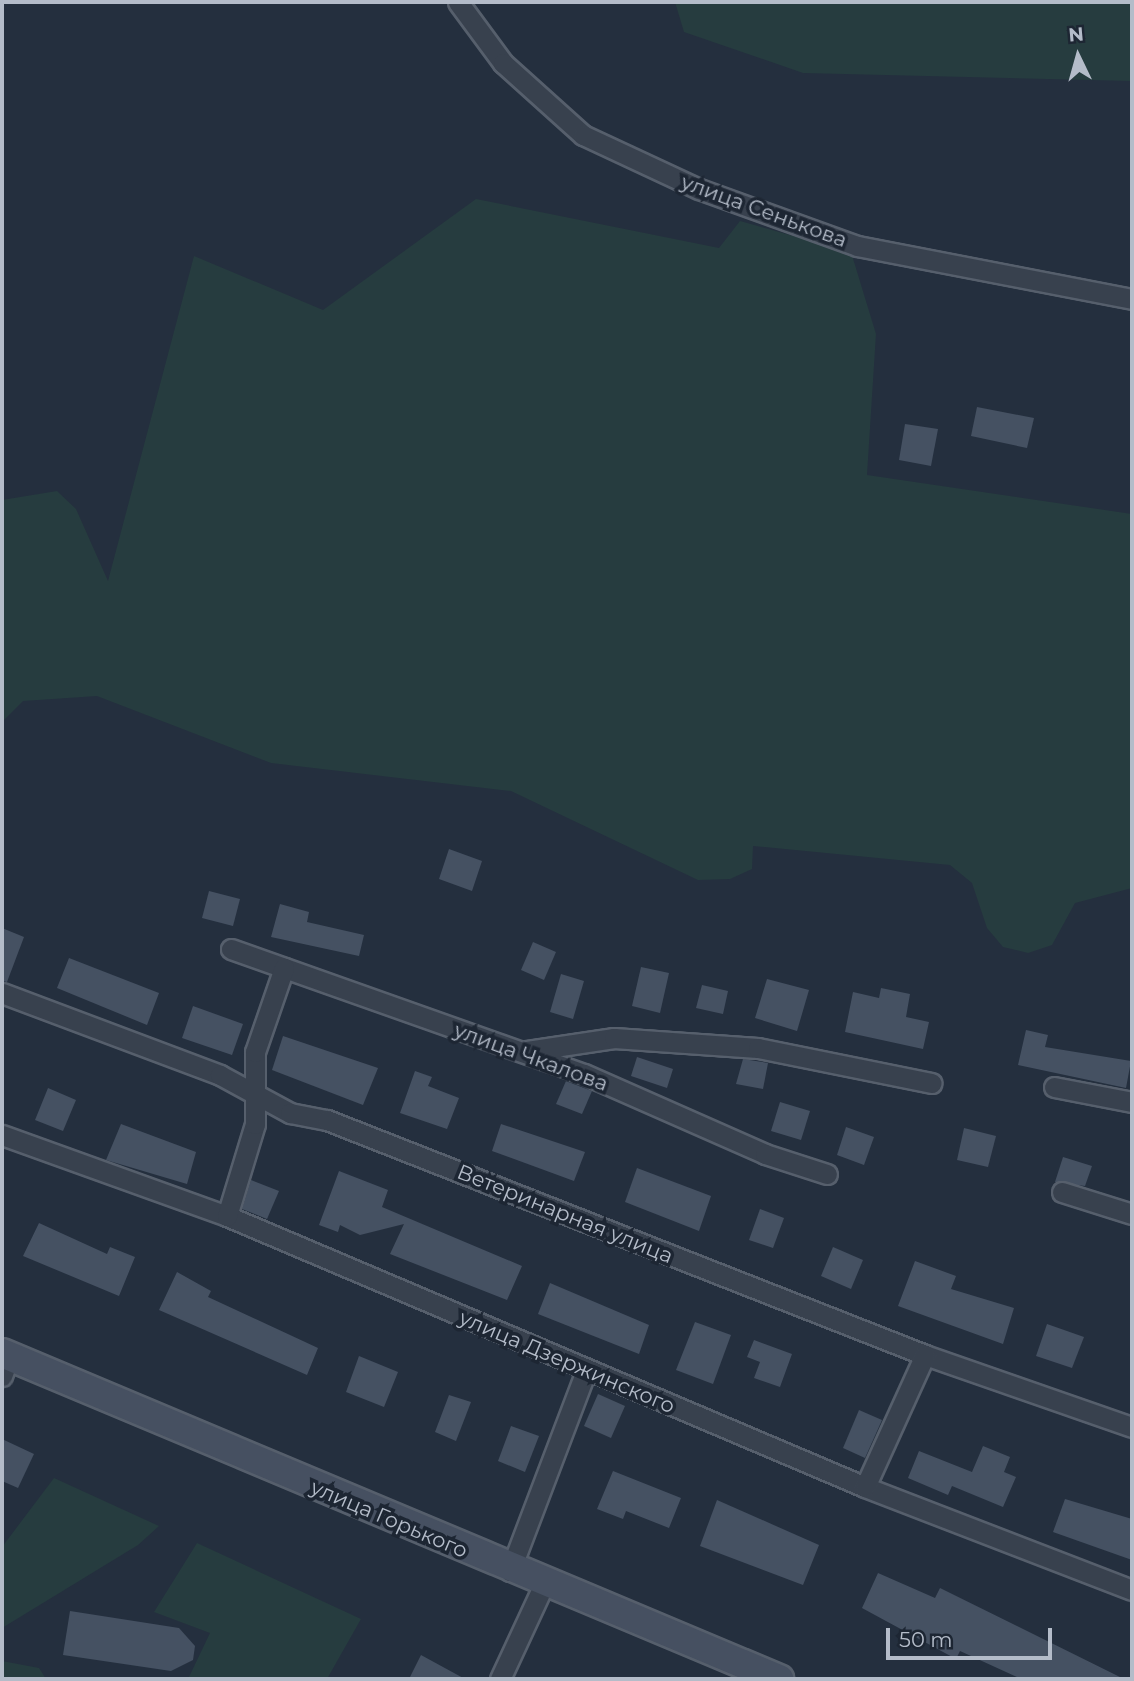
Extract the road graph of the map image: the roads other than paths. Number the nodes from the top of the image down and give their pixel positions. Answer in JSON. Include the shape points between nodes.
{"nodes":[{"id":1,"x":458,"y":2,"type":"edge"},
{"id":2,"x":1132,"y":299,"type":"edge"},
{"id":3,"x":231,"y":949,"type":"dead end"},
{"id":4,"x":284,"y":968,"type":"junction"},
{"id":5,"x":2,"y":993,"type":"edge"},
{"id":6,"x":522,"y":1052,"type":"junction"},
{"id":7,"x":931,"y":1083,"type":"dead end"},
{"id":8,"x":1054,"y":1087,"type":"dead end"},
{"id":9,"x":254,"y":1098,"type":"junction"},
{"id":10,"x":1132,"y":1102,"type":"edge"},
{"id":11,"x":2,"y":1135,"type":"edge"},
{"id":12,"x":827,"y":1174,"type":"dead end"},
{"id":13,"x":1062,"y":1192,"type":"dead end"},
{"id":14,"x":1132,"y":1214,"type":"edge"},
{"id":15,"x":227,"y":1216,"type":"junction"},
{"id":16,"x":925,"y":1354,"type":"junction"},
{"id":17,"x":4,"y":1362,"type":"edge"},
{"id":18,"x":586,"y":1371,"type":"junction"},
{"id":19,"x":1132,"y":1427,"type":"edge"},
{"id":20,"x":865,"y":1487,"type":"junction"},
{"id":21,"x":510,"y":1571,"type":"junction"},
{"id":22,"x":544,"y":1584,"type":"junction"},
{"id":23,"x":1132,"y":1590,"type":"edge"},
{"id":24,"x":500,"y":1679,"type":"edge"},
{"id":25,"x":779,"y":1679,"type":"edge"}],
"edges":[{"from":1,"to":2,"type":"street","name":"улица Сенькова","via":[[503,64],[583,135],[698,189],[857,246]]},
{"from":3,"to":4,"type":"street","name":"улица Чкалова"},
{"from":4,"to":6,"type":"street","name":"улица Чкалова"},
{"from":4,"to":9,"type":"street","via":[[255,1052]]},
{"from":5,"to":9,"type":"street","name":"Ветеринарная улица","via":[[220,1075]]},
{"from":6,"to":7,"type":"street","via":[[614,1038],[758,1048]]},
{"from":6,"to":12,"type":"street","name":"улица Чкалова"},
{"from":8,"to":10,"type":"street"},
{"from":9,"to":15,"type":"street","via":[[248,1163]]},
{"from":9,"to":16,"type":"street","name":"Ветеринарная улица","via":[[327,1120]]},
{"from":11,"to":15,"type":"street","name":"улица Дзержинского"},
{"from":13,"to":14,"type":"street"},
{"from":15,"to":18,"type":"street","name":"улица Дзержинского"},
{"from":16,"to":19,"type":"street","name":"Ветеринарная улица"},
{"from":16,"to":20,"type":"street"},
{"from":17,"to":21,"type":"main road","name":"улица Горького"},
{"from":18,"to":20,"type":"street","name":"улица Дзержинского"},
{"from":18,"to":21,"type":"street"},
{"from":20,"to":23,"type":"street","name":"улица Дзержинского"},
{"from":21,"to":22,"type":"main road","name":"улица Горького"},
{"from":22,"to":24,"type":"street"},
{"from":22,"to":25,"type":"main road","name":"улица Горького"}]}
